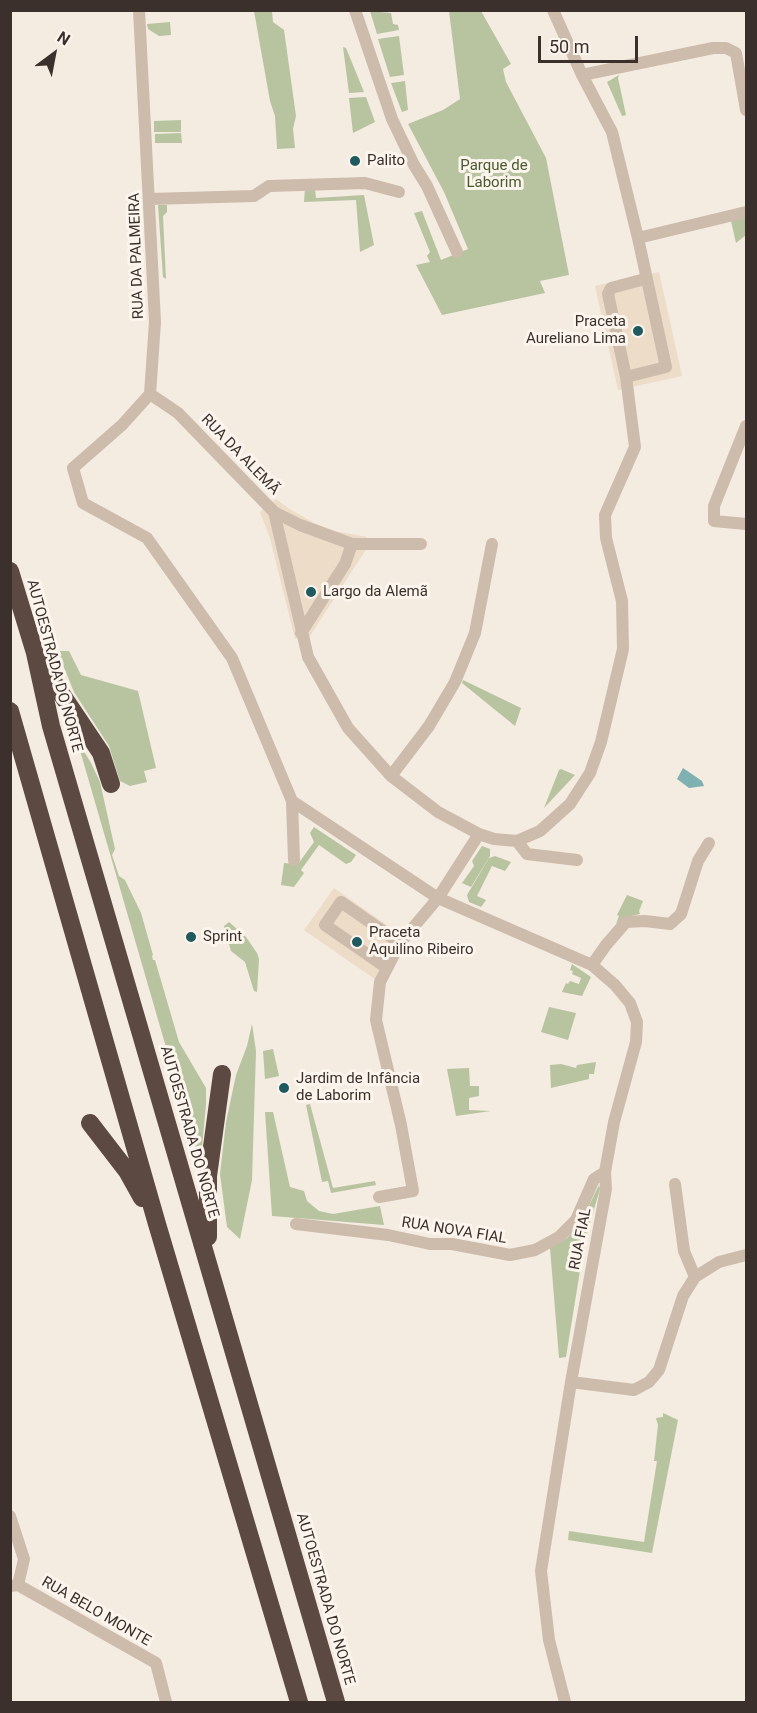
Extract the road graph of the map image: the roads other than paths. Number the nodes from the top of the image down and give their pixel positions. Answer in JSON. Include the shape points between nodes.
{"nodes":[{"id":1,"x":140,"y":10,"type":"edge"},
{"id":2,"x":355,"y":10,"type":"edge"},
{"id":3,"x":553,"y":10,"type":"edge"},
{"id":4,"x":582,"y":75,"type":"junction"},
{"id":5,"x":747,"y":110,"type":"edge"},
{"id":6,"x":399,"y":192,"type":"dead end"},
{"id":7,"x":150,"y":199,"type":"junction"},
{"id":8,"x":747,"y":212,"type":"edge"},
{"id":9,"x":638,"y":238,"type":"junction"},
{"id":10,"x":457,"y":252,"type":"dead end"},
{"id":11,"x":645,"y":279,"type":"junction"},
{"id":12,"x":626,"y":377,"type":"junction"},
{"id":13,"x":150,"y":394,"type":"junction"},
{"id":14,"x":747,"y":426,"type":"edge"},
{"id":15,"x":274,"y":512,"type":"junction"},
{"id":16,"x":747,"y":524,"type":"edge"},
{"id":17,"x":492,"y":543,"type":"dead end"},
{"id":18,"x":352,"y":544,"type":"junction"},
{"id":19,"x":421,"y":544,"type":"dead end"},
{"id":20,"x":10,"y":571,"type":"edge"},
{"id":21,"x":301,"y":633,"type":"junction"},
{"id":22,"x":35,"y":653,"type":"junction"},
{"id":23,"x":10,"y":711,"type":"edge"},
{"id":24,"x":391,"y":776,"type":"junction"},
{"id":25,"x":111,"y":784,"type":"dead end"},
{"id":26,"x":292,"y":801,"type":"junction"},
{"id":27,"x":479,"y":834,"type":"junction"},
{"id":28,"x":517,"y":841,"type":"junction"},
{"id":29,"x":709,"y":843,"type":"dead end"},
{"id":30,"x":294,"y":860,"type":"dead end"},
{"id":31,"x":577,"y":860,"type":"dead end"},
{"id":32,"x":438,"y":898,"type":"junction"},
{"id":33,"x":400,"y":943,"type":"junction"},
{"id":34,"x":592,"y":965,"type":"junction"},
{"id":35,"x":387,"y":968,"type":"junction"},
{"id":36,"x":222,"y":1074,"type":"dead end"},
{"id":37,"x":90,"y":1123,"type":"dead end"},
{"id":38,"x":605,"y":1172,"type":"junction"},
{"id":39,"x":675,"y":1184,"type":"dead end"},
{"id":40,"x":379,"y":1197,"type":"dead end"},
{"id":41,"x":157,"y":1224,"type":"junction"},
{"id":42,"x":296,"y":1224,"type":"dead end"},
{"id":43,"x":747,"y":1255,"type":"edge"},
{"id":44,"x":207,"y":1257,"type":"junction"},
{"id":45,"x":695,"y":1277,"type":"junction"},
{"id":46,"x":571,"y":1382,"type":"junction"},
{"id":47,"x":10,"y":1516,"type":"edge"},
{"id":48,"x":14,"y":1586,"type":"edge"},
{"id":49,"x":166,"y":1702,"type":"edge"},
{"id":50,"x":299,"y":1702,"type":"edge"},
{"id":51,"x":336,"y":1702,"type":"edge"},
{"id":52,"x":566,"y":1702,"type":"edge"}],
"edges":[{"from":1,"to":7,"type":"street","name":"RUA DA PALMEIRA"},
{"from":2,"to":10,"type":"street","via":[[392,119]]},
{"from":3,"to":4,"type":"street"},
{"from":4,"to":5,"type":"street","via":[[726,48],[736,53]]},
{"from":4,"to":9,"type":"street","via":[[612,132]]},
{"from":6,"to":7,"type":"street","via":[[365,183],[269,186],[254,196]]},
{"from":7,"to":13,"type":"street","name":"RUA DA PALMEIRA","via":[[155,322]]},
{"from":8,"to":9,"type":"street"},
{"from":9,"to":11,"type":"street"},
{"from":11,"to":12,"type":"street","via":[[611,288],[608,294]]},
{"from":11,"to":12,"type":"street","via":[[666,367]]},
{"from":12,"to":28,"type":"street","via":[[635,447],[605,515],[606,538],[622,601],[623,649],[602,741],[590,773],[570,804],[540,831]]},
{"from":13,"to":15,"type":"street","name":"RUA DA ALEMÃ","via":[[178,413]]},
{"from":13,"to":26,"type":"street","via":[[73,468],[83,503],[147,538],[232,658]]},
{"from":14,"to":16,"type":"street","via":[[714,506],[714,521]]},
{"from":15,"to":18,"type":"street"},
{"from":15,"to":21,"type":"street","name":"RUA DA ALEMÃ"},
{"from":17,"to":24,"type":"street","via":[[475,633],[455,682],[429,726]]},
{"from":18,"to":19,"type":"street"},
{"from":18,"to":21,"type":"street","via":[[345,564]]},
{"from":20,"to":22,"type":"highway","name":"AUTOESTRADA DO NORTE"},
{"from":21,"to":24,"type":"street","name":"RUA DA ALEMÃ","via":[[308,657],[348,728]]},
{"from":22,"to":25,"type":"highway","via":[[100,753]]},
{"from":22,"to":44,"type":"highway","name":"AUTOESTRADA DO NORTE","via":[[51,726]]},
{"from":23,"to":41,"type":"highway"},
{"from":24,"to":27,"type":"street","name":"RUA DA ALEMÃ","via":[[438,812]]},
{"from":26,"to":30,"type":"street"},
{"from":26,"to":32,"type":"street","name":"RUA FIAL"},
{"from":27,"to":28,"type":"street","name":"RUA DA ALEMÃ"},
{"from":27,"to":32,"type":"street"},
{"from":28,"to":31,"type":"street","name":"RUA DA ALEMÃ","via":[[527,854]]},
{"from":29,"to":34,"type":"street","via":[[698,861],[681,914],[670,924],[626,922]]},
{"from":32,"to":33,"type":"street"},
{"from":32,"to":34,"type":"street","name":"RUA FIAL"},
{"from":33,"to":35,"type":"street"},
{"from":33,"to":35,"type":"street","via":[[341,902],[325,926]]},
{"from":34,"to":38,"type":"street","name":"RUA FIAL","via":[[630,1003],[637,1022],[636,1042]]},
{"from":35,"to":40,"type":"street","via":[[380,982],[376,1020],[413,1191]]},
{"from":36,"to":44,"type":"highway","via":[[208,1176]]},
{"from":37,"to":41,"type":"highway","via":[[127,1171]]},
{"from":38,"to":42,"type":"street","name":"RUA NOVA FIAL","via":[[594,1179],[576,1220],[559,1237],[536,1250],[510,1255]]},
{"from":38,"to":46,"type":"street","name":"RUA FIAL","via":[[606,1189]]},
{"from":39,"to":45,"type":"street","via":[[684,1251]]},
{"from":41,"to":50,"type":"highway"},
{"from":43,"to":45,"type":"street","via":[[719,1262]]},
{"from":44,"to":51,"type":"highway","name":"AUTOESTRADA DO NORTE"},
{"from":45,"to":46,"type":"street","via":[[683,1296],[660,1370],[649,1382],[634,1390]]},
{"from":46,"to":52,"type":"street","name":"RUA FIAL","via":[[541,1571],[549,1640]]},
{"from":47,"to":48,"type":"street","name":"RUA BELO MONTE","via":[[24,1559]]},
{"from":48,"to":49,"type":"street","name":"RUA BELO MONTE","via":[[156,1663]]}]}
